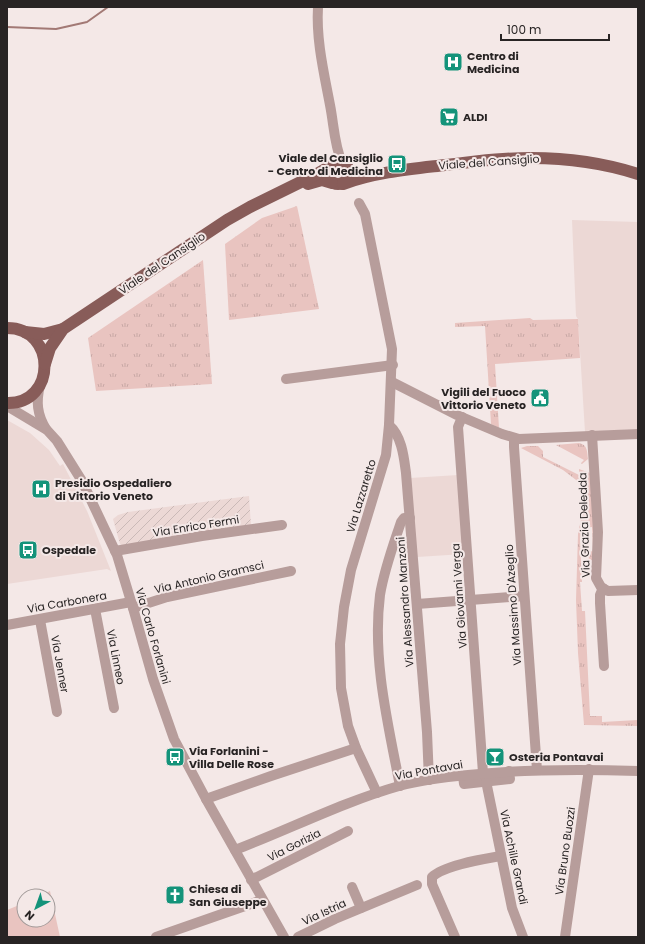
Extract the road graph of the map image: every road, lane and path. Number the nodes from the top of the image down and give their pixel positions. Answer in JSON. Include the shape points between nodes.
{"nodes":[{"id":1,"x":318,"y":7,"type":"edge"},
{"id":2,"x":338,"y":165,"type":"junction"},
{"id":3,"x":412,"y":168,"type":"junction"},
{"id":4,"x":638,"y":174,"type":"edge"},
{"id":5,"x":338,"y":183,"type":"junction"},
{"id":6,"x":263,"y":200,"type":"junction"},
{"id":7,"x":359,"y":203,"type":"dead end"},
{"id":8,"x":7,"y":328,"type":"edge"},
{"id":9,"x":63,"y":329,"type":"junction"},
{"id":10,"x":25,"y":332,"type":"junction"},
{"id":11,"x":45,"y":364,"type":"junction"},
{"id":12,"x":393,"y":365,"type":"junction"},
{"id":13,"x":286,"y":379,"type":"dead end"},
{"id":14,"x":392,"y":382,"type":"junction"},
{"id":15,"x":40,"y":385,"type":"junction"},
{"id":16,"x":7,"y":405,"type":"edge"},
{"id":17,"x":462,"y":417,"type":"junction"},
{"id":18,"x":389,"y":425,"type":"junction"},
{"id":19,"x":47,"y":430,"type":"junction"},
{"id":20,"x":638,"y":434,"type":"edge"},
{"id":21,"x":592,"y":436,"type":"junction"},
{"id":22,"x":514,"y":438,"type":"junction"},
{"id":23,"x":410,"y":518,"type":"junction"},
{"id":24,"x":282,"y":525,"type":"dead end"},
{"id":25,"x":115,"y":551,"type":"junction"},
{"id":26,"x":291,"y":571,"type":"dead end"},
{"id":27,"x":603,"y":588,"type":"junction"},
{"id":28,"x":638,"y":590,"type":"edge"},
{"id":29,"x":524,"y":596,"type":"junction"},
{"id":30,"x":471,"y":600,"type":"junction"},
{"id":31,"x":417,"y":604,"type":"junction"},
{"id":32,"x":132,"y":605,"type":"junction"},
{"id":33,"x":95,"y":610,"type":"junction"},
{"id":34,"x":40,"y":620,"type":"junction"},
{"id":35,"x":7,"y":625,"type":"edge"},
{"id":36,"x":604,"y":666,"type":"dead end"},
{"id":37,"x":114,"y":708,"type":"dead end"},
{"id":38,"x":56,"y":712,"type":"dead end"},
{"id":39,"x":356,"y":748,"type":"junction"},
{"id":40,"x":589,"y":769,"type":"junction"},
{"id":41,"x":537,"y":770,"type":"junction"},
{"id":42,"x":638,"y":771,"type":"edge"},
{"id":43,"x":485,"y":777,"type":"junction"},
{"id":44,"x":429,"y":780,"type":"junction"},
{"id":45,"x":400,"y":786,"type":"junction"},
{"id":46,"x":377,"y":793,"type":"junction"},
{"id":47,"x":206,"y":799,"type":"junction"},
{"id":48,"x":348,"y":831,"type":"dead end"},
{"id":49,"x":235,"y":850,"type":"junction"},
{"id":50,"x":501,"y":856,"type":"junction"},
{"id":51,"x":251,"y":880,"type":"junction"},
{"id":52,"x":417,"y":885,"type":"dead end"},
{"id":53,"x":352,"y":887,"type":"dead end"},
{"id":54,"x":262,"y":900,"type":"junction"},
{"id":55,"x":361,"y":908,"type":"junction"},
{"id":56,"x":156,"y":937,"type":"edge"},
{"id":57,"x":284,"y":937,"type":"edge"},
{"id":58,"x":298,"y":937,"type":"edge"},
{"id":59,"x":456,"y":937,"type":"edge"},
{"id":60,"x":523,"y":937,"type":"edge"},
{"id":61,"x":565,"y":937,"type":"edge"}],
"edges":[{"from":1,"to":2,"type":"street","via":[[320,49]]},
{"from":2,"to":3,"type":"main road","name":"Viale del Cansiglio","via":[[357,170]]},
{"from":2,"to":5,"type":"main road","via":[[327,173],[328,177]]},
{"from":2,"to":5,"type":"main road","via":[[350,174],[349,178]]},
{"from":2,"to":6,"type":"main road","name":"Viale del Cansiglio"},
{"from":3,"to":4,"type":"main road","name":"Viale del Cansiglio","via":[[502,159],[547,158],[596,163]]},
{"from":3,"to":5,"type":"main road","name":"Viale del Cansiglio"},
{"from":5,"to":6,"type":"main road","name":"Viale del Cansiglio","via":[[315,181]]},
{"from":6,"to":9,"type":"main road","name":"Viale del Cansiglio","via":[[227,220]]},
{"from":7,"to":12,"type":"street","name":"Via Lazzaretto","via":[[365,214]]},
{"from":8,"to":10,"type":"main road","name":"Viale del Cansiglio"},
{"from":9,"to":10,"type":"main road","name":"Viale del Cansiglio","via":[[44,334]]},
{"from":9,"to":11,"type":"main road","name":"Viale del Cansiglio","via":[[50,348]]},
{"from":10,"to":11,"type":"main road","via":[[33,338],[44,354]]},
{"from":11,"to":15,"type":"main road","name":"Viale del Cansiglio"},
{"from":12,"to":13,"type":"street"},
{"from":12,"to":14,"type":"street","name":"Via Lazzaretto"},
{"from":14,"to":17,"type":"street"},
{"from":14,"to":18,"type":"street","name":"Via Lazzaretto"},
{"from":15,"to":16,"type":"main road","via":[[27,398]]},
{"from":15,"to":19,"type":"street","name":"Via Carlo Forlanini","via":[[37,408]]},
{"from":16,"to":19,"type":"street","name":"Via Carlo Forlanini"},
{"from":17,"to":22,"type":"street"},
{"from":17,"to":30,"type":"street","name":"Via Giovanni Verga","via":[[458,427]]},
{"from":18,"to":23,"type":"street","name":"Via Alessandro Manzoni","via":[[397,436],[404,460]]},
{"from":18,"to":39,"type":"street","name":"Via Lazzaretto","via":[[386,454],[353,561],[343,615],[340,650],[342,688],[348,726]]},
{"from":19,"to":25,"type":"street","name":"Via Carlo Forlanini","via":[[82,480]]},
{"from":20,"to":21,"type":"street"},
{"from":21,"to":22,"type":"street"},
{"from":21,"to":27,"type":"street","name":"Via Grazia Deledda","via":[[598,532],[595,574]]},
{"from":22,"to":29,"type":"street","name":"Via Massimo D'Azeglio"},
{"from":23,"to":31,"type":"street","name":"Via Alessandro Manzoni"},
{"from":23,"to":45,"type":"street","via":[[404,518],[401,522],[383,583],[379,612],[382,688]]},
{"from":24,"to":25,"type":"street","name":"Via Enrico Fermi"},
{"from":25,"to":32,"type":"street","name":"Via Carlo Forlanini"},
{"from":26,"to":32,"type":"street","name":"Via Antonio Gramsci"},
{"from":27,"to":28,"type":"street","name":"Via Grazia Deledda","via":[[611,591]]},
{"from":27,"to":36,"type":"street","name":"Via Grazia Deledda","via":[[600,603]]},
{"from":29,"to":30,"type":"street"},
{"from":29,"to":41,"type":"street","name":"Via Massimo D'Azeglio"},
{"from":30,"to":31,"type":"street"},
{"from":30,"to":43,"type":"street","name":"Via Giovanni Verga"},
{"from":31,"to":44,"type":"street","name":"Via Alessandro Manzoni"},
{"from":32,"to":33,"type":"street","name":"Via Carbonera"},
{"from":32,"to":47,"type":"street","name":"Via Carlo Forlanini","via":[[168,725]]},
{"from":33,"to":34,"type":"street","name":"Via Carbonera"},
{"from":33,"to":37,"type":"street","name":"Via Linneo"},
{"from":34,"to":35,"type":"street","name":"Via Carbonera"},
{"from":34,"to":38,"type":"street","name":"Via Jenner"},
{"from":39,"to":46,"type":"street","name":"Via Lazzaretto"},
{"from":39,"to":47,"type":"street"},
{"from":40,"to":41,"type":"street","name":"Via Pontavai"},
{"from":40,"to":42,"type":"street","name":"Via Pontavai"},
{"from":40,"to":61,"type":"street","name":"Via Bruno Buozzi"},
{"from":41,"to":43,"type":"street","name":"Via Pontavai","via":[[509,771]]},
{"from":43,"to":44,"type":"street","name":"Via Pontavai","via":[[463,776]]},
{"from":43,"to":50,"type":"street","name":"Via Achille Grandi"},
{"from":44,"to":45,"type":"street","name":"Via Pontavai"},
{"from":45,"to":46,"type":"street","name":"Via Pontavai"},
{"from":46,"to":49,"type":"street","name":"Via Pontavai"},
{"from":47,"to":49,"type":"street","name":"Via Carlo Forlanini"},
{"from":48,"to":51,"type":"street","name":"Via Gorizia"},
{"from":49,"to":51,"type":"street","name":"Via Carlo Forlanini"},
{"from":50,"to":59,"type":"street","via":[[455,866],[432,877],[432,884]]},
{"from":50,"to":60,"type":"street","name":"Via Achille Grandi","via":[[512,908]]},
{"from":51,"to":54,"type":"street","name":"Via Carlo Forlanini"},
{"from":52,"to":55,"type":"street","name":"Via Istria"},
{"from":53,"to":55,"type":"street","name":"Via Istria"},
{"from":54,"to":56,"type":"street"},
{"from":54,"to":57,"type":"street","name":"Via Carlo Forlanini"},
{"from":55,"to":58,"type":"street","name":"Via Istria"}]}
